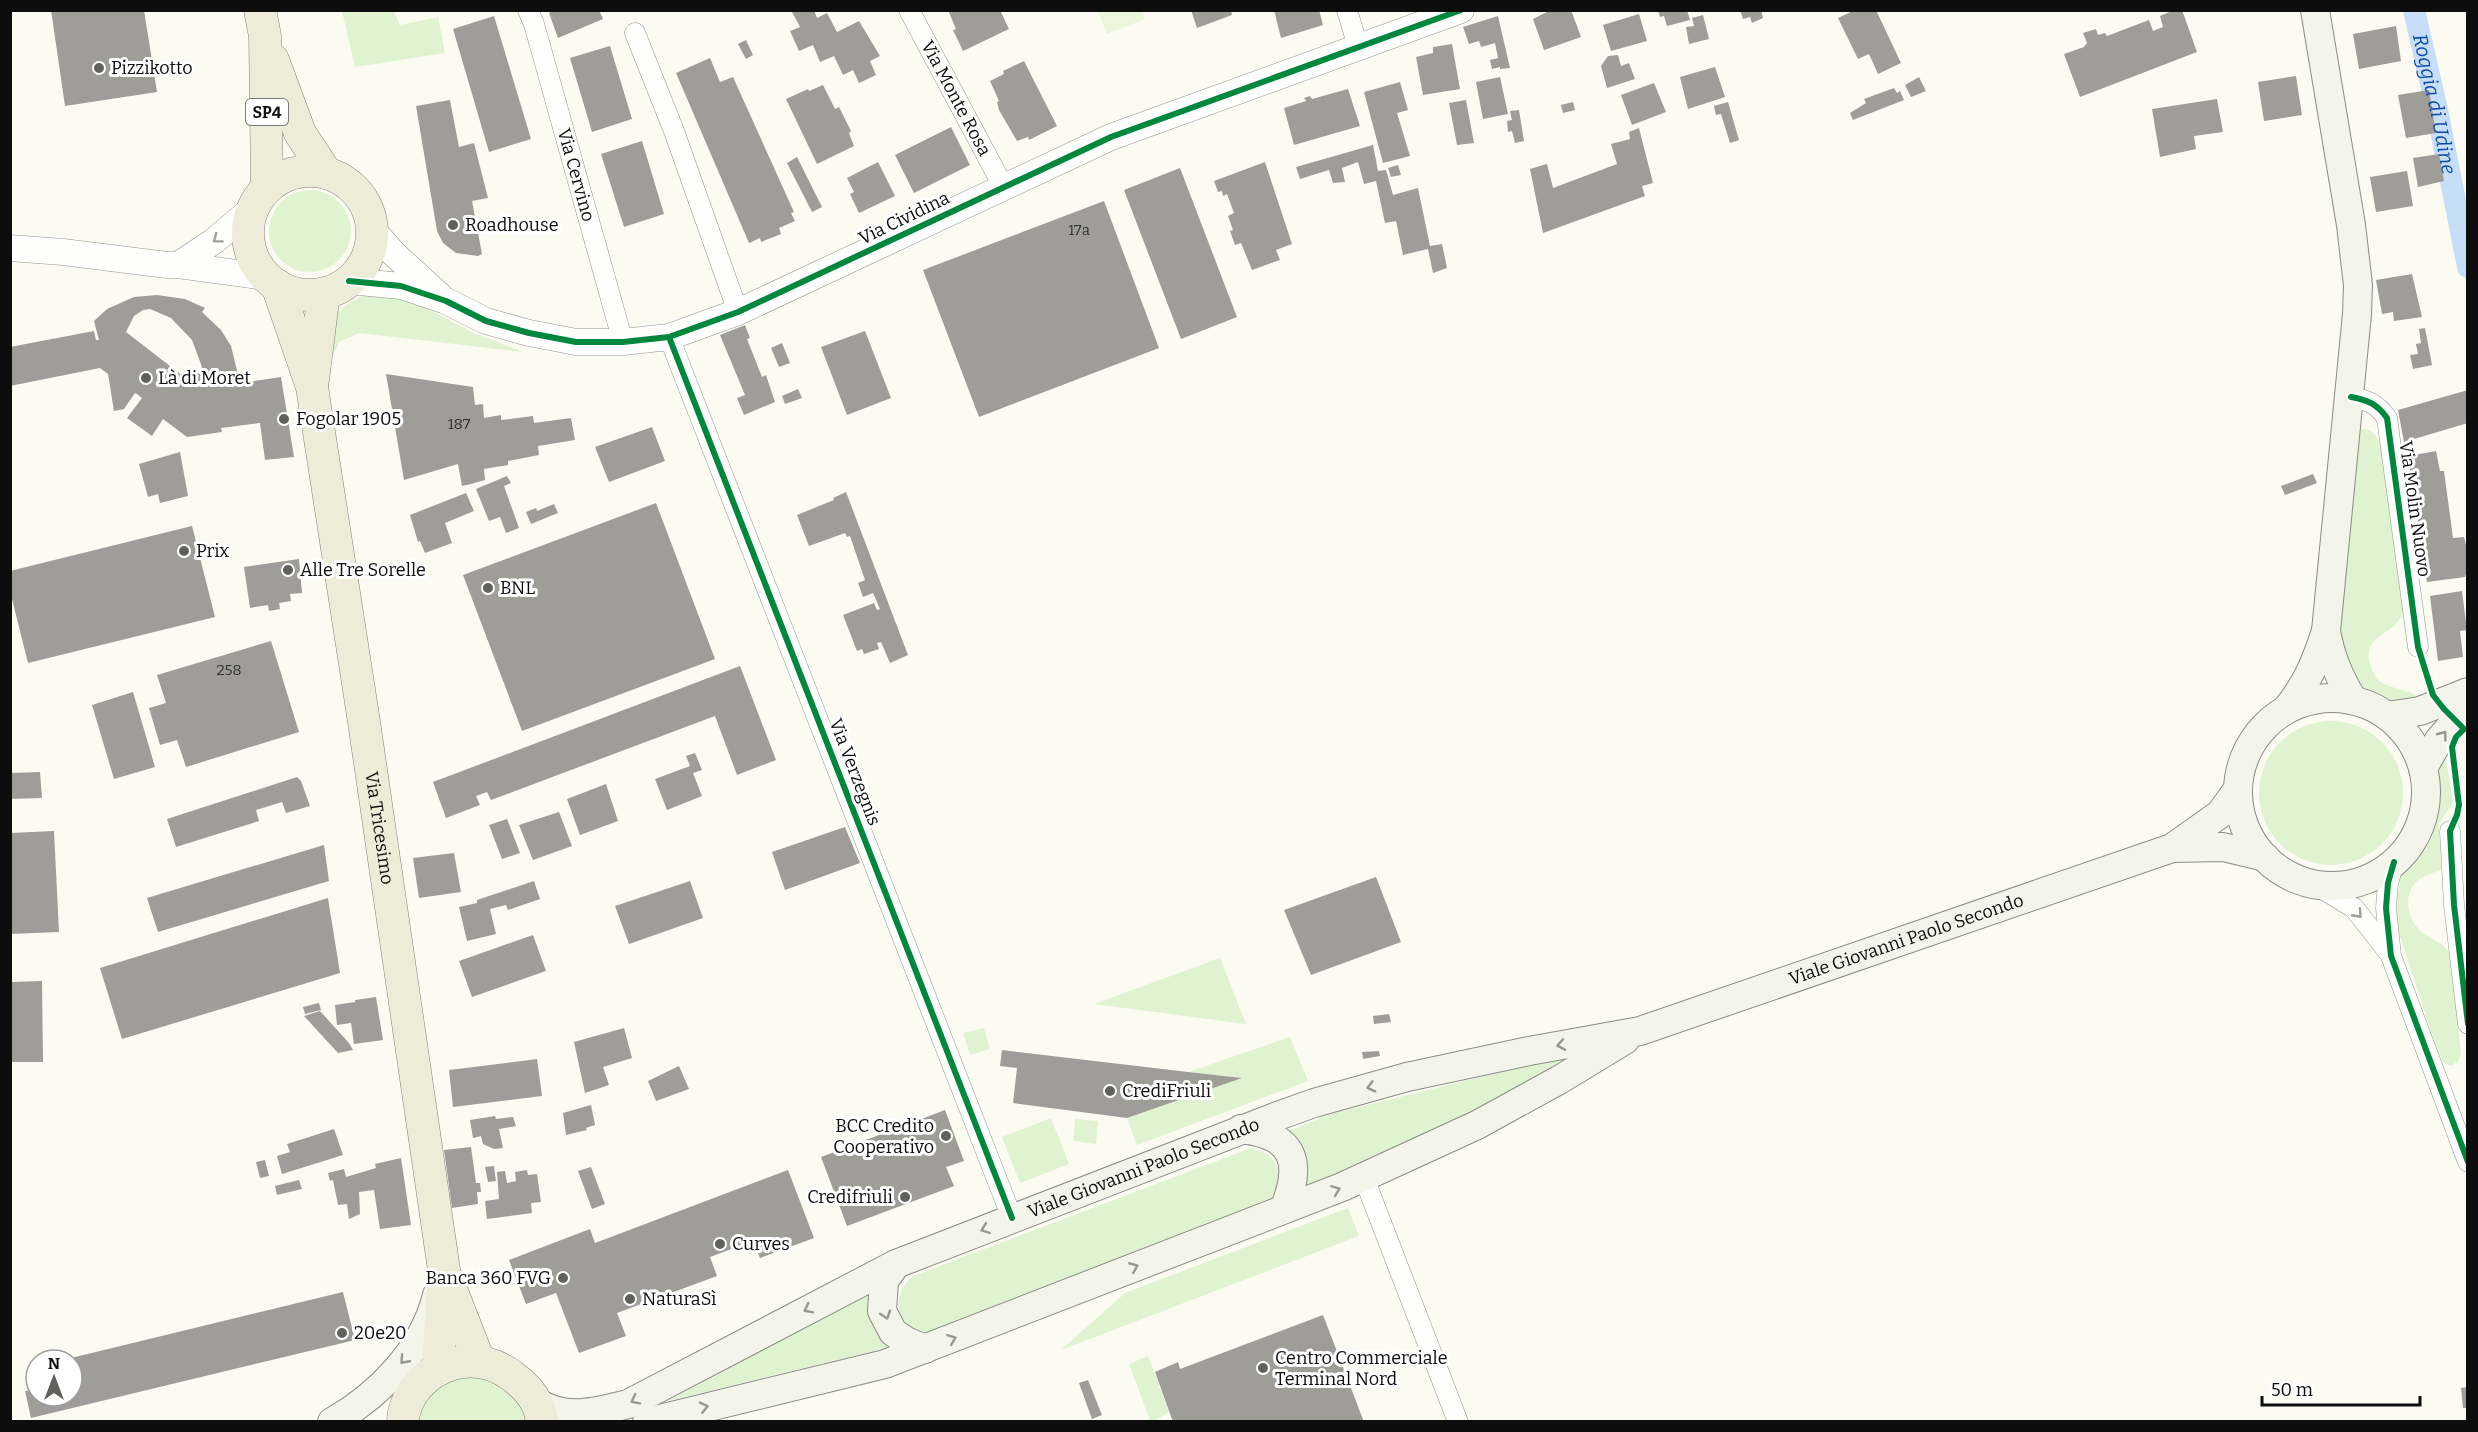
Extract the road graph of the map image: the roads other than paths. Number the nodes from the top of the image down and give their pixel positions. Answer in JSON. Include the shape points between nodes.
{"nodes":[{"id":1,"x":528,"y":10,"type":"edge"},
{"id":2,"x":909,"y":10,"type":"edge"},
{"id":3,"x":1347,"y":10,"type":"edge"},
{"id":4,"x":1461,"y":10,"type":"edge"},
{"id":5,"x":2315,"y":10,"type":"edge"},
{"id":6,"x":262,"y":23,"type":"edge"},
{"id":7,"x":635,"y":33,"type":"dead end"},
{"id":8,"x":1358,"y":47,"type":"junction"},
{"id":9,"x":326,"y":173,"type":"junction"},
{"id":10,"x":1003,"y":186,"type":"junction"},
{"id":11,"x":260,"y":198,"type":"junction"},
{"id":12,"x":372,"y":229,"type":"junction"},
{"id":13,"x":10,"y":248,"type":"edge"},
{"id":14,"x":178,"y":265,"type":"junction"},
{"id":15,"x":272,"y":281,"type":"junction"},
{"id":16,"x":337,"y":287,"type":"junction"},
{"id":17,"x":446,"y":301,"type":"junction"},
{"id":18,"x":738,"y":312,"type":"junction"},
{"id":19,"x":669,"y":337,"type":"junction"},
{"id":20,"x":623,"y":342,"type":"junction"},
{"id":21,"x":312,"y":387,"type":"junction"},
{"id":22,"x":2350,"y":397,"type":"junction"},
{"id":23,"x":2326,"y":631,"type":"junction"},
{"id":24,"x":2418,"y":647,"type":"dead end"},
{"id":25,"x":2468,"y":692,"type":"edge"},
{"id":26,"x":2353,"y":700,"type":"junction"},
{"id":27,"x":2468,"y":706,"type":"edge"},
{"id":28,"x":2286,"y":710,"type":"junction"},
{"id":29,"x":2387,"y":716,"type":"junction"},
{"id":30,"x":2423,"y":768,"type":"junction"},
{"id":31,"x":2238,"y":789,"type":"junction"},
{"id":32,"x":2450,"y":831,"type":"dead end"},
{"id":33,"x":2172,"y":848,"type":"junction"},
{"id":34,"x":2265,"y":857,"type":"junction"},
{"id":35,"x":2394,"y":862,"type":"junction"},
{"id":36,"x":2314,"y":884,"type":"junction"},
{"id":37,"x":2391,"y":956,"type":"junction"},
{"id":38,"x":2468,"y":1024,"type":"edge"},
{"id":39,"x":1640,"y":1031,"type":"junction"},
{"id":40,"x":1241,"y":1129,"type":"junction"},
{"id":41,"x":2468,"y":1162,"type":"edge"},
{"id":42,"x":1364,"y":1178,"type":"junction"},
{"id":43,"x":1284,"y":1209,"type":"junction"},
{"id":44,"x":1012,"y":1218,"type":"junction"},
{"id":45,"x":896,"y":1264,"type":"junction"},
{"id":46,"x":444,"y":1270,"type":"junction"},
{"id":47,"x":925,"y":1349,"type":"junction"},
{"id":48,"x":479,"y":1361,"type":"junction"},
{"id":49,"x":438,"y":1370,"type":"junction"},
{"id":50,"x":540,"y":1412,"type":"edge"},
{"id":51,"x":402,"y":1420,"type":"edge"},
{"id":52,"x":332,"y":1422,"type":"edge"},
{"id":53,"x":647,"y":1422,"type":"edge"},
{"id":54,"x":1458,"y":1422,"type":"edge"}],
"edges":[{"from":1,"to":20,"type":"street","name":"Via Cervino"},
{"from":2,"to":10,"type":"street","name":"Via Monte Rosa"},
{"from":3,"to":8,"type":"street"},
{"from":4,"to":8,"type":"street","name":"Via Cividina"},
{"from":5,"to":22,"type":"main road","via":[[2352,225],[2358,285]]},
{"from":6,"to":9,"type":"main road","number":"SP4","via":[[300,133]]},
{"from":6,"to":11,"type":"main road","number":"SP4"},
{"from":7,"to":18,"type":"street"},
{"from":8,"to":10,"type":"street","name":"Via Cividina","via":[[1112,137]]},
{"from":9,"to":11,"type":"main road","via":[[298,172],[281,178]]},
{"from":9,"to":12,"type":"main road","via":[[357,192]]},
{"from":10,"to":18,"type":"street","name":"Via Cividina"},
{"from":11,"to":14,"type":"street","one_way":true,"via":[[214,241]]},
{"from":11,"to":15,"type":"main road","via":[[248,240],[257,264]]},
{"from":12,"to":16,"type":"main road","via":[[366,258]]},
{"from":12,"to":17,"type":"street","name":"Via Cividina"},
{"from":13,"to":14,"type":"street"},
{"from":14,"to":15,"type":"street"},
{"from":15,"to":16,"type":"main road","via":[[302,294]]},
{"from":15,"to":21,"type":"main road","name":"Via Tricesimo"},
{"from":16,"to":17,"type":"street","name":"Via Cividina","via":[[401,286]]},
{"from":16,"to":21,"type":"main road","name":"Via Tricesimo"},
{"from":17,"to":20,"type":"street","name":"Via Cividina","via":[[486,321],[529,333],[576,342]]},
{"from":18,"to":19,"type":"street","name":"Via Cividina"},
{"from":19,"to":20,"type":"street","name":"Via Cividina"},
{"from":19,"to":44,"type":"street","name":"Via Verzegnis"},
{"from":21,"to":46,"type":"main road","name":"Via Tricesimo"},
{"from":22,"to":23,"type":"main road"},
{"from":22,"to":24,"type":"street","name":"Via Molin Nuovo","via":[[2379,406],[2387,418]]},
{"from":23,"to":26,"type":"main road","via":[[2338,676]]},
{"from":23,"to":28,"type":"main road","via":[[2315,666]]},
{"from":25,"to":29,"type":"main road","via":[[2420,711]]},
{"from":26,"to":28,"type":"main road","via":[[2307,701]]},
{"from":26,"to":29,"type":"main road"},
{"from":30,"to":27,"type":"main road","one_way":true,"via":[[2439,740]]},
{"from":28,"to":31,"type":"main road","via":[[2265,727],[2248,749]]},
{"from":29,"to":30,"type":"main road","via":[[2406,733]]},
{"from":30,"to":35,"type":"main road","via":[[2426,788],[2419,828]]},
{"from":31,"to":33,"type":"main road","name":"Viale Giovanni Paolo Secondo","via":[[2220,814]]},
{"from":31,"to":34,"type":"main road","via":[[2245,826]]},
{"from":32,"to":38,"type":"street"},
{"from":33,"to":34,"type":"main road","name":"Viale Giovanni Paolo Secondo","via":[[2223,847]]},
{"from":33,"to":39,"type":"main road","name":"Viale Giovanni Paolo Secondo"},
{"from":34,"to":36,"type":"main road","via":[[2279,869]]},
{"from":35,"to":36,"type":"main road","via":[[2365,879],[2340,885]]},
{"from":35,"to":37,"type":"street","via":[[2386,908]]},
{"from":36,"to":37,"type":"street","one_way":true,"via":[[2354,908]]},
{"from":37,"to":41,"type":"street"},
{"from":39,"to":40,"type":"main road","name":"Viale Giovanni Paolo Secondo","one_way":true,"via":[[1407,1077]]},
{"from":39,"to":42,"type":"main road","name":"Viale Giovanni Paolo Secondo","via":[[1477,1125]]},
{"from":40,"to":43,"type":"main road","via":[[1276,1138],[1290,1153],[1295,1170]]},
{"from":40,"to":44,"type":"main road","name":"Viale Giovanni Paolo Secondo"},
{"from":43,"to":42,"type":"main road","name":"Viale Giovanni Paolo Secondo","one_way":true},
{"from":42,"to":54,"type":"street"},
{"from":47,"to":43,"type":"main road","name":"Viale Giovanni Paolo Secondo","one_way":true},
{"from":44,"to":45,"type":"main road","name":"Viale Giovanni Paolo Secondo","one_way":true},
{"from":45,"to":47,"type":"main road","one_way":true,"via":[[884,1281],[882,1311],[892,1332]]},
{"from":45,"to":50,"type":"main road","name":"Viale Giovanni Paolo Secondo","one_way":true,"via":[[628,1404],[592,1413],[547,1409]]},
{"from":46,"to":48,"type":"main road","name":"Via Tricesimo"},
{"from":46,"to":49,"type":"main road","name":"Via Tricesimo"},
{"from":46,"to":52,"type":"main road","one_way":true,"via":[[434,1310],[408,1356],[357,1406]]},
{"from":53,"to":47,"type":"main road","name":"Viale Giovanni Paolo Secondo","one_way":true,"via":[[885,1364]]},
{"from":48,"to":49,"type":"main road","via":[[457,1362]]},
{"from":48,"to":50,"type":"main road","via":[[500,1367],[522,1384]]},
{"from":49,"to":51,"type":"main road","via":[[413,1391]]}]}
